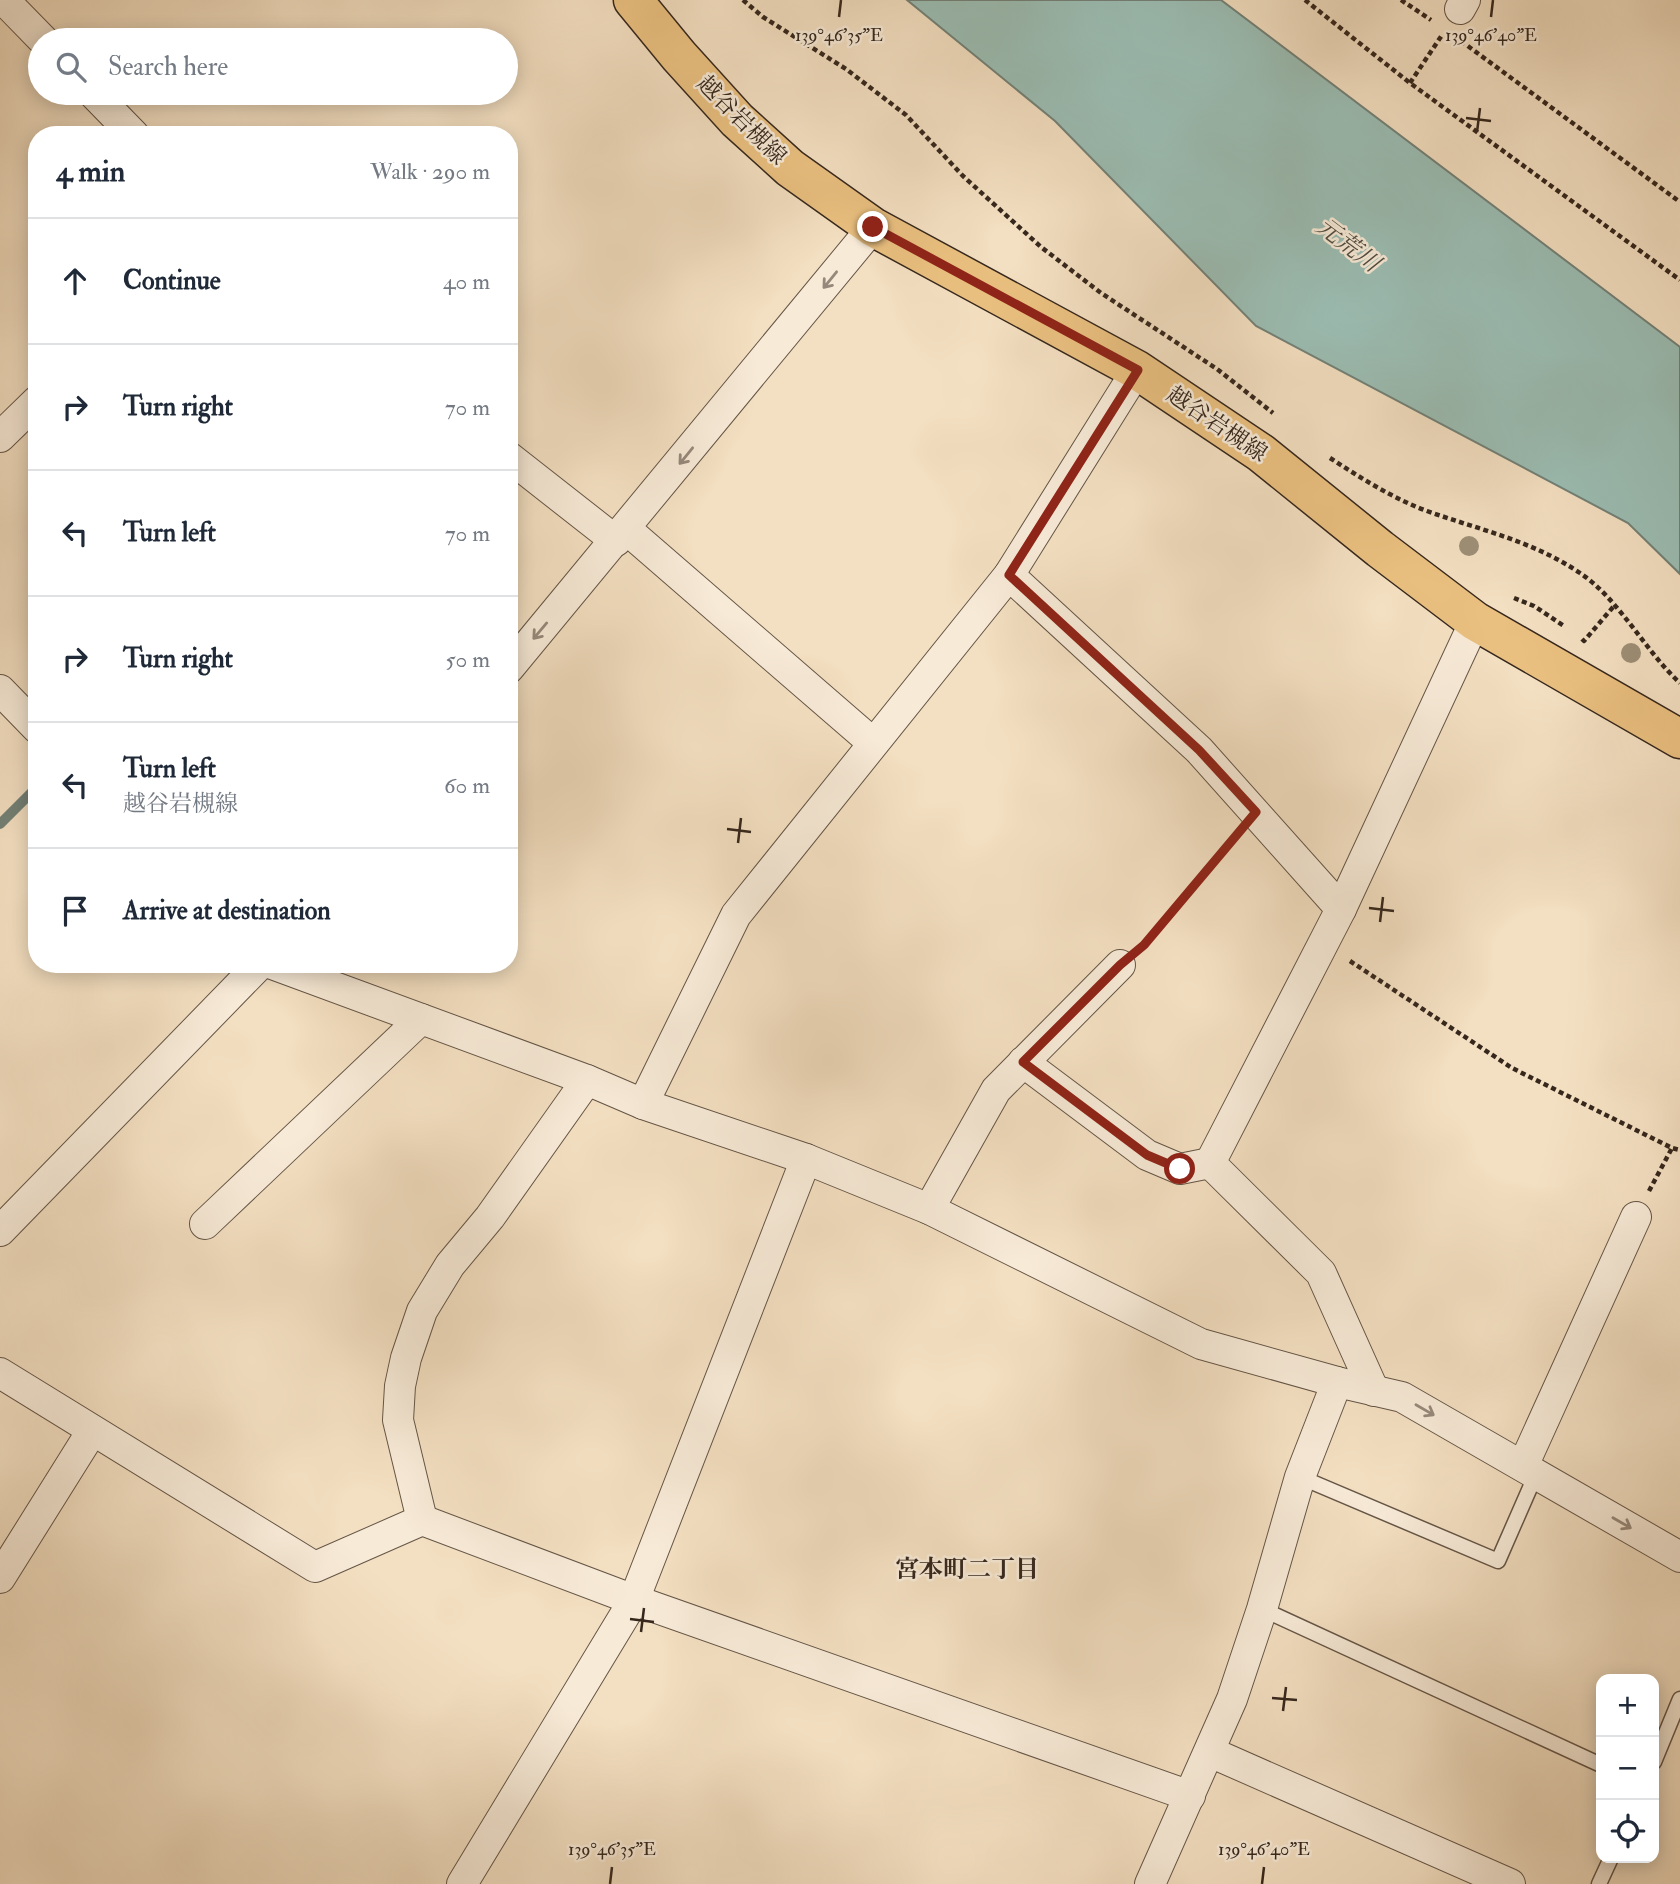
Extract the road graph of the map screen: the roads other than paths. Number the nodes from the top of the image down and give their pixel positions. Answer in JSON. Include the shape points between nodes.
{"nodes":[{"id":1,"x":633,"y":0,"type":"edge"},
{"id":2,"x":13,"y":11,"type":"edge"},
{"id":3,"x":31,"y":28,"type":"edge"},
{"id":4,"x":105,"y":105,"type":"edge"},
{"id":5,"x":125,"y":126,"type":"edge"},
{"id":6,"x":873,"y":227,"type":"junction"},
{"id":7,"x":1138,"y":370,"type":"junction"},
{"id":8,"x":28,"y":410,"type":"edge"},
{"id":9,"x":0,"y":437,"type":"edge"},
{"id":10,"x":518,"y":463,"type":"edge"},
{"id":11,"x":621,"y":535,"type":"junction"},
{"id":12,"x":1009,"y":575,"type":"junction"},
{"id":13,"x":1475,"y":621,"type":"junction"},
{"id":14,"x":518,"y":657,"type":"edge"},
{"id":15,"x":0,"y":690,"type":"edge"},
{"id":16,"x":28,"y":719,"type":"edge"},
{"id":17,"x":1680,"y":740,"type":"edge"},
{"id":18,"x":873,"y":743,"type":"junction"},
{"id":19,"x":1341,"y":909,"type":"junction"},
{"id":20,"x":1120,"y":965,"type":"road end"},
{"id":21,"x":251,"y":973,"type":"edge"},
{"id":22,"x":296,"y":973,"type":"edge"},
{"id":23,"x":421,"y":1019,"type":"junction"},
{"id":24,"x":1023,"y":1062,"type":"junction"},
{"id":25,"x":587,"y":1080,"type":"junction"},
{"id":26,"x":643,"y":1104,"type":"junction"},
{"id":27,"x":806,"y":1159,"type":"junction"},
{"id":28,"x":1210,"y":1163,"type":"junction"},
{"id":29,"x":929,"y":1209,"type":"junction"},
{"id":30,"x":1636,"y":1217,"type":"road end"},
{"id":31,"x":205,"y":1224,"type":"dead end"},
{"id":32,"x":0,"y":1231,"type":"edge"},
{"id":33,"x":0,"y":1373,"type":"edge"},
{"id":34,"x":1337,"y":1382,"type":"junction"},
{"id":35,"x":1374,"y":1391,"type":"junction"},
{"id":36,"x":92,"y":1431,"type":"junction"},
{"id":37,"x":1529,"y":1470,"type":"junction"},
{"id":38,"x":1300,"y":1477,"type":"junction"},
{"id":39,"x":422,"y":1520,"type":"junction"},
{"id":40,"x":9,"y":1543,"type":"edge"},
{"id":41,"x":1680,"y":1557,"type":"edge"},
{"id":42,"x":0,"y":1578,"type":"edge"},
{"id":43,"x":634,"y":1600,"type":"junction"},
{"id":44,"x":1262,"y":1609,"type":"junction"},
{"id":45,"x":1680,"y":1699,"type":"edge"},
{"id":46,"x":1659,"y":1750,"type":"edge"},
{"id":47,"x":1210,"y":1752,"type":"junction"},
{"id":48,"x":1596,"y":1763,"type":"edge"},
{"id":49,"x":1190,"y":1796,"type":"junction"},
{"id":50,"x":1609,"y":1863,"type":"edge"},
{"id":51,"x":462,"y":1884,"type":"edge"},
{"id":52,"x":1150,"y":1884,"type":"edge"},
{"id":53,"x":1510,"y":1884,"type":"edge"},
{"id":54,"x":1599,"y":1884,"type":"edge"}],
"edges":[{"from":1,"to":6,"type":"main road","name":"越谷岩槻線","via":[[737,120],[790,167]]},
{"from":2,"to":3,"type":"street"},
{"from":4,"to":5,"type":"street"},
{"from":6,"to":7,"type":"main road","name":"越谷岩槻線"},
{"from":6,"to":11,"type":"street","one_way":true},
{"from":7,"to":12,"type":"street"},
{"from":7,"to":13,"type":"main road","name":"越谷岩槻線","via":[[1261,453]]},
{"from":8,"to":9,"type":"street"},
{"from":10,"to":11,"type":"street"},
{"from":11,"to":14,"type":"street","one_way":true},
{"from":11,"to":18,"type":"street"},
{"from":12,"to":18,"type":"street"},
{"from":12,"to":19,"type":"street","via":[[1199,750]]},
{"from":13,"to":17,"type":"main road","name":"越谷岩槻線"},
{"from":13,"to":19,"type":"street"},
{"from":15,"to":16,"type":"street"},
{"from":18,"to":26,"type":"street","via":[[736,915]]},
{"from":19,"to":28,"type":"street"},
{"from":20,"to":24,"type":"street"},
{"from":21,"to":32,"type":"street"},
{"from":22,"to":23,"type":"street"},
{"from":23,"to":25,"type":"street"},
{"from":23,"to":31,"type":"street"},
{"from":24,"to":28,"type":"street","via":[[1147,1155],[1180,1169]]},
{"from":24,"to":29,"type":"street","via":[[996,1090]]},
{"from":25,"to":26,"type":"street"},
{"from":25,"to":39,"type":"street","via":[[490,1217],[450,1265],[422,1311],[406,1358],[398,1420]]},
{"from":26,"to":27,"type":"street"},
{"from":27,"to":29,"type":"street"},
{"from":27,"to":43,"type":"street"},
{"from":28,"to":35,"type":"street","via":[[1321,1273]]},
{"from":29,"to":34,"type":"street","via":[[1200,1345]]},
{"from":30,"to":37,"type":"street"},
{"from":33,"to":36,"type":"street"},
{"from":34,"to":35,"type":"street"},
{"from":34,"to":38,"type":"street"},
{"from":35,"to":37,"type":"street","one_way":true,"via":[[1402,1397]]},
{"from":36,"to":39,"type":"street","via":[[315,1567]]},
{"from":36,"to":40,"type":"street"},
{"from":37,"to":38,"type":"lane","via":[[1499,1560]]},
{"from":37,"to":41,"type":"street","one_way":true},
{"from":38,"to":44,"type":"street"},
{"from":39,"to":43,"type":"street"},
{"from":40,"to":42,"type":"street"},
{"from":43,"to":49,"type":"street"},
{"from":43,"to":51,"type":"street"},
{"from":44,"to":47,"type":"street"},
{"from":44,"to":48,"type":"lane"},
{"from":45,"to":46,"type":"lane"},
{"from":47,"to":49,"type":"street"},
{"from":47,"to":53,"type":"street"},
{"from":49,"to":52,"type":"street"},
{"from":50,"to":54,"type":"lane"}]}
